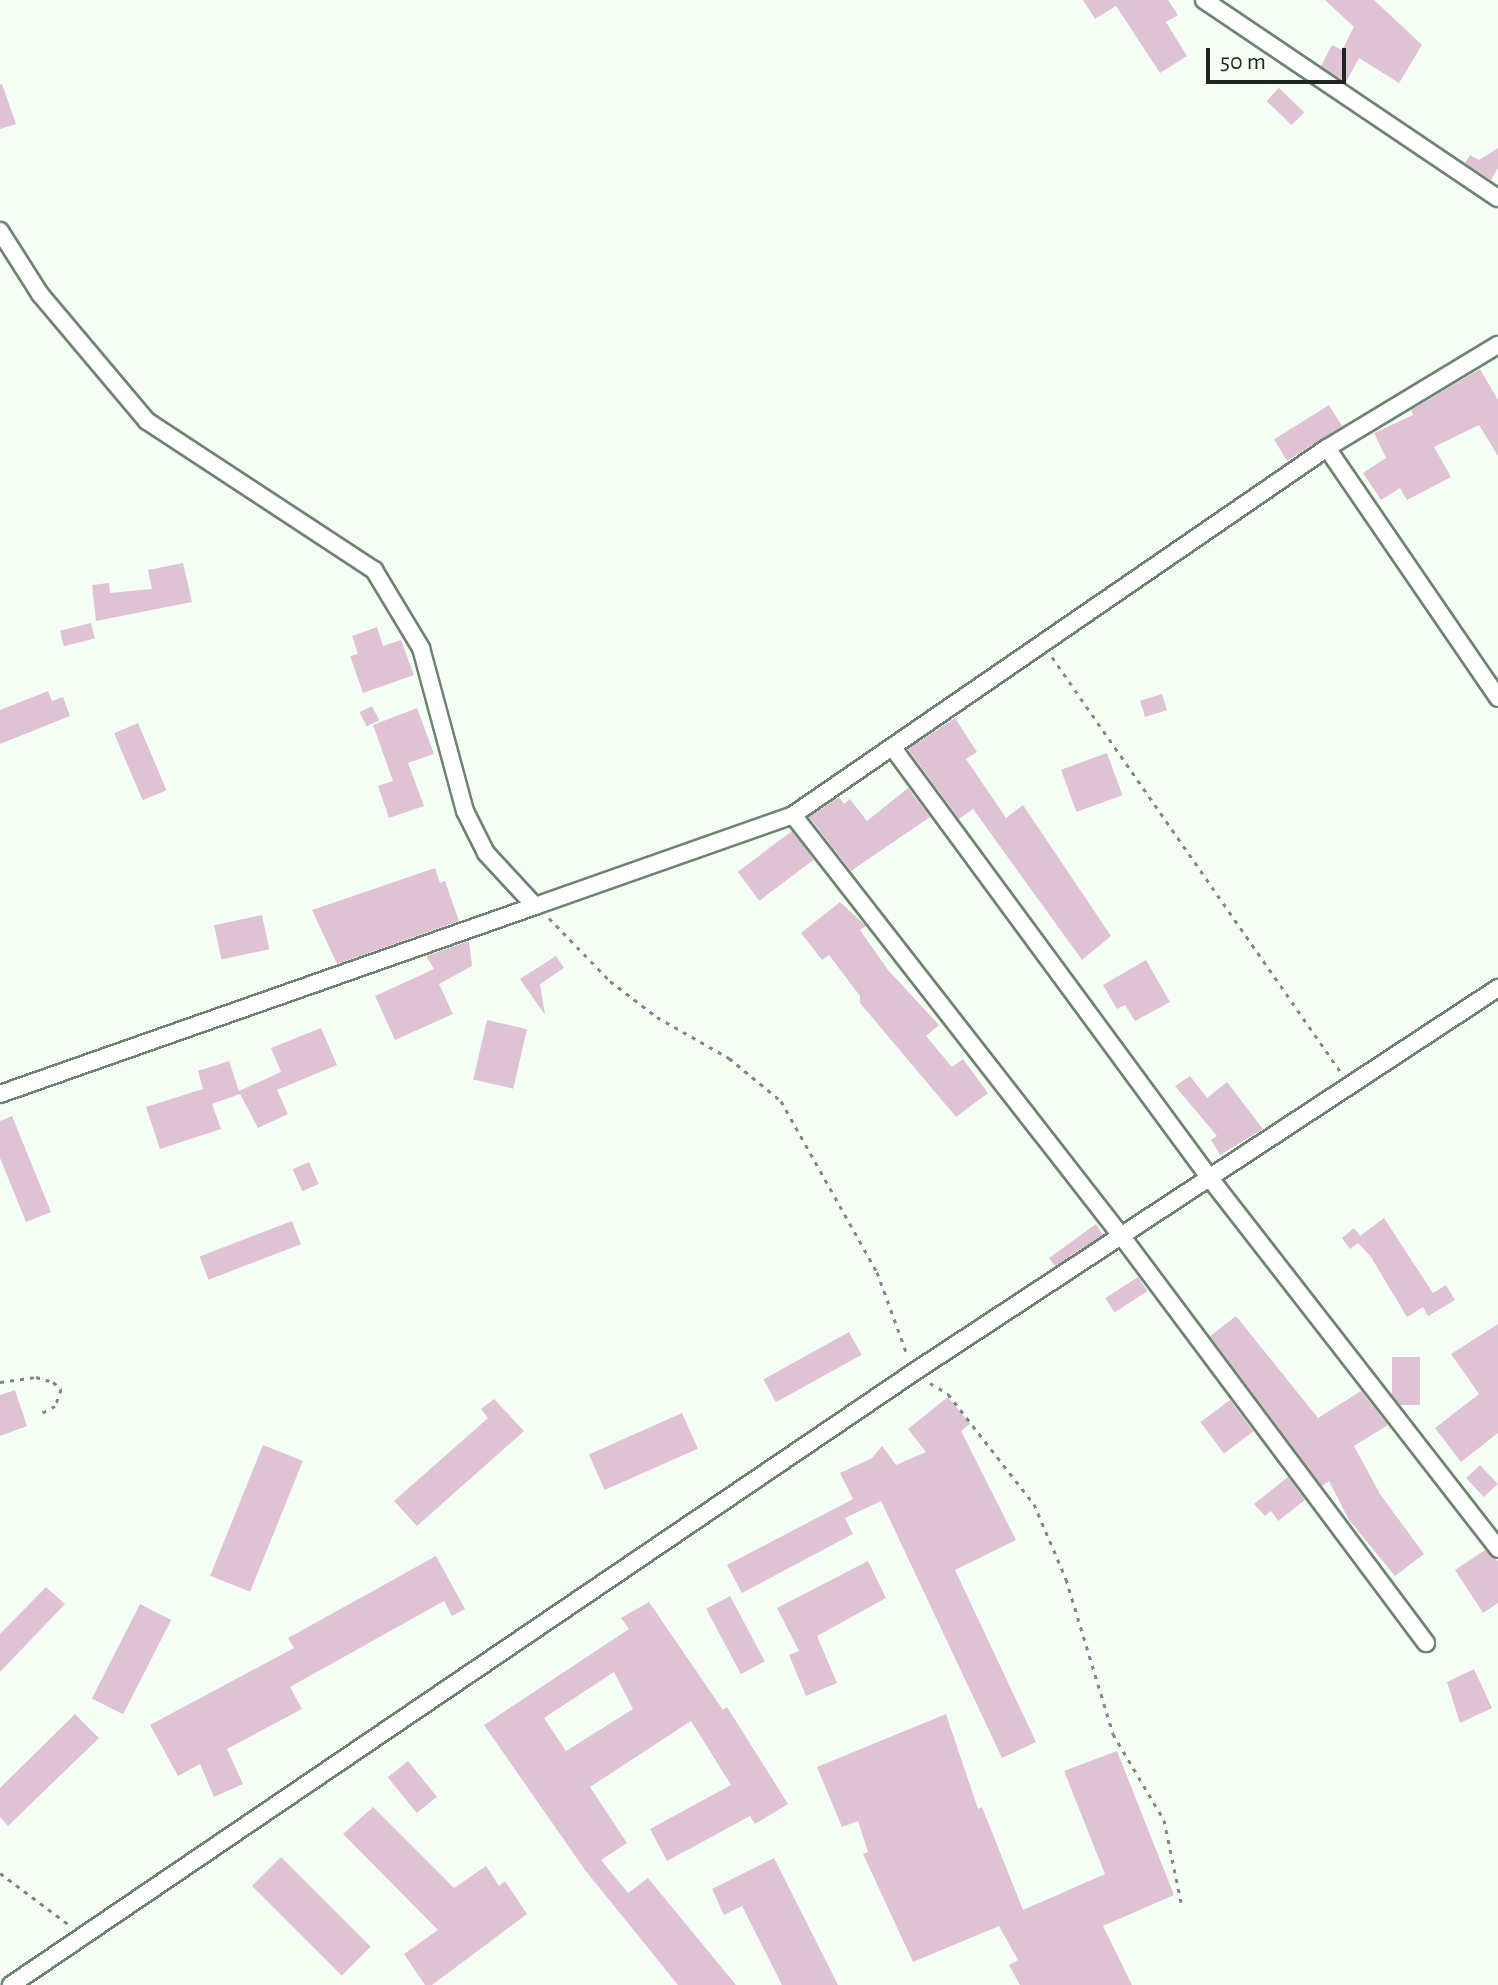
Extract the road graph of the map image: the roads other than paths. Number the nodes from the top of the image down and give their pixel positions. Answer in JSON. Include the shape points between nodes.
{"nodes":[{"id":1,"x":1204,"y":0,"type":"edge"},
{"id":2,"x":1498,"y":198,"type":"edge"},
{"id":3,"x":0,"y":231,"type":"edge"},
{"id":4,"x":1498,"y":345,"type":"edge"},
{"id":5,"x":1327,"y":448,"type":"junction"},
{"id":6,"x":1498,"y":698,"type":"edge"},
{"id":7,"x":893,"y":748,"type":"junction"},
{"id":8,"x":793,"y":815,"type":"junction"},
{"id":9,"x":535,"y":906,"type":"junction"},
{"id":10,"x":1498,"y":988,"type":"edge"},
{"id":11,"x":0,"y":1094,"type":"edge"},
{"id":12,"x":1212,"y":1181,"type":"junction"},
{"id":13,"x":1121,"y":1236,"type":"junction"},
{"id":14,"x":1498,"y":1549,"type":"edge"},
{"id":15,"x":1426,"y":1643,"type":"dead end"},
{"id":16,"x":11,"y":1985,"type":"edge"}],
"edges":[{"from":1,"to":2,"type":"street"},
{"from":3,"to":9,"type":"street","via":[[40,294],[147,421],[374,570],[421,648],[465,811],[486,853]]},
{"from":4,"to":5,"type":"street"},
{"from":5,"to":6,"type":"street"},
{"from":5,"to":7,"type":"street"},
{"from":7,"to":8,"type":"street"},
{"from":7,"to":12,"type":"street"},
{"from":8,"to":9,"type":"street"},
{"from":8,"to":13,"type":"street"},
{"from":9,"to":11,"type":"street"},
{"from":10,"to":12,"type":"street"},
{"from":12,"to":13,"type":"street"},
{"from":12,"to":14,"type":"street"},
{"from":13,"to":15,"type":"street"},
{"from":13,"to":16,"type":"street"}]}
